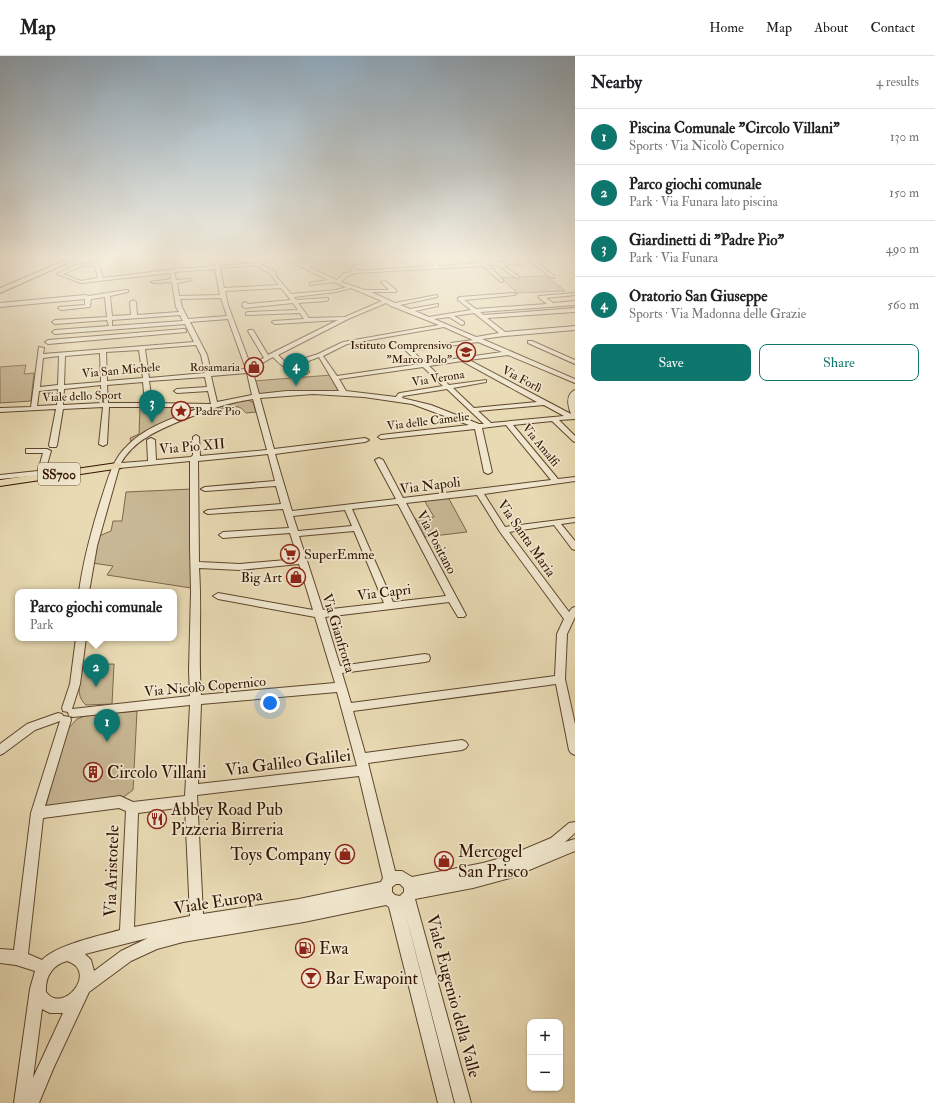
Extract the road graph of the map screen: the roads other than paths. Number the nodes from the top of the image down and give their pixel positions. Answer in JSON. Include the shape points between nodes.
{"nodes":[{"id":1,"x":88,"y":306,"type":"edge"},
{"id":2,"x":108,"y":306,"type":"edge"},
{"id":3,"x":133,"y":306,"type":"edge"},
{"id":4,"x":180,"y":306,"type":"edge"},
{"id":5,"x":226,"y":306,"type":"edge"},
{"id":6,"x":298,"y":306,"type":"edge"},
{"id":7,"x":374,"y":306,"type":"edge"},
{"id":8,"x":395,"y":306,"type":"edge"},
{"id":9,"x":432,"y":306,"type":"edge"},
{"id":10,"x":469,"y":306,"type":"edge"},
{"id":11,"x":541,"y":306,"type":"edge"},
{"id":12,"x":61,"y":308,"type":"dead end"},
{"id":13,"x":575,"y":310,"type":"edge"},
{"id":14,"x":302,"y":311,"type":"junction"},
{"id":15,"x":407,"y":311,"type":"junction"},
{"id":16,"x":475,"y":311,"type":"junction"},
{"id":17,"x":181,"y":313,"type":"junction"},
{"id":18,"x":321,"y":313,"type":"dead end"},
{"id":19,"x":248,"y":314,"type":"dead end"},
{"id":20,"x":134,"y":316,"type":"junction"},
{"id":21,"x":449,"y":316,"type":"junction"},
{"id":22,"x":230,"y":317,"type":"junction"},
{"id":23,"x":109,"y":318,"type":"junction"},
{"id":24,"x":325,"y":318,"type":"junction"},
{"id":25,"x":346,"y":318,"type":"junction"},
{"id":26,"x":482,"y":318,"type":"junction"},
{"id":27,"x":427,"y":319,"type":"junction"},
{"id":28,"x":307,"y":320,"type":"junction"},
{"id":29,"x":186,"y":321,"type":"junction"},
{"id":30,"x":55,"y":322,"type":"dead end"},
{"id":31,"x":275,"y":322,"type":"dead end"},
{"id":32,"x":462,"y":323,"type":"dead end"},
{"id":33,"x":443,"y":326,"type":"junction"},
{"id":34,"x":110,"y":328,"type":"junction"},
{"id":35,"x":575,"y":328,"type":"edge"},
{"id":36,"x":184,"y":331,"type":"dead end"},
{"id":37,"x":251,"y":331,"type":"dead end"},
{"id":38,"x":55,"y":332,"type":"dead end"},
{"id":39,"x":504,"y":334,"type":"junction"},
{"id":40,"x":476,"y":340,"type":"junction"},
{"id":41,"x":48,"y":342,"type":"dead end"},
{"id":42,"x":530,"y":342,"type":"dead end"},
{"id":43,"x":198,"y":343,"type":"junction"},
{"id":44,"x":404,"y":346,"type":"dead end"},
{"id":45,"x":42,"y":348,"type":"dead end"},
{"id":46,"x":142,"y":348,"type":"junction"},
{"id":47,"x":421,"y":349,"type":"dead end"},
{"id":48,"x":103,"y":351,"type":"junction"},
{"id":49,"x":507,"y":353,"type":"junction"},
{"id":50,"x":62,"y":354,"type":"junction"},
{"id":51,"x":274,"y":355,"type":"junction"},
{"id":52,"x":320,"y":355,"type":"junction"},
{"id":53,"x":40,"y":356,"type":"junction"},
{"id":54,"x":267,"y":358,"type":"junction"},
{"id":55,"x":464,"y":360,"type":"junction"},
{"id":56,"x":300,"y":362,"type":"junction"},
{"id":57,"x":575,"y":362,"type":"edge"},
{"id":58,"x":425,"y":366,"type":"junction"},
{"id":59,"x":248,"y":369,"type":"junction"},
{"id":60,"x":306,"y":372,"type":"dead end"},
{"id":61,"x":208,"y":374,"type":"junction"},
{"id":62,"x":335,"y":378,"type":"junction"},
{"id":63,"x":147,"y":379,"type":"junction"},
{"id":64,"x":575,"y":381,"type":"edge"},
{"id":65,"x":484,"y":382,"type":"dead end"},
{"id":66,"x":103,"y":383,"type":"junction"},
{"id":67,"x":60,"y":387,"type":"junction"},
{"id":68,"x":449,"y":387,"type":"junction"},
{"id":69,"x":37,"y":389,"type":"junction"},
{"id":70,"x":211,"y":389,"type":"junction"},
{"id":71,"x":177,"y":391,"type":"dead end"},
{"id":72,"x":342,"y":392,"type":"junction"},
{"id":73,"x":575,"y":392,"type":"edge"},
{"id":74,"x":254,"y":397,"type":"junction"},
{"id":75,"x":399,"y":399,"type":"junction"},
{"id":76,"x":544,"y":403,"type":"junction"},
{"id":77,"x":106,"y":405,"type":"junction"},
{"id":78,"x":214,"y":405,"type":"junction"},
{"id":79,"x":150,"y":406,"type":"junction"},
{"id":80,"x":60,"y":407,"type":"junction"},
{"id":81,"x":34,"y":408,"type":"junction"},
{"id":82,"x":0,"y":410,"type":"edge"},
{"id":83,"x":473,"y":410,"type":"junction"},
{"id":84,"x":574,"y":417,"type":"edge"},
{"id":85,"x":554,"y":419,"type":"junction"},
{"id":86,"x":508,"y":423,"type":"junction"},
{"id":87,"x":489,"y":425,"type":"junction"},
{"id":88,"x":478,"y":426,"type":"junction"},
{"id":89,"x":196,"y":437,"type":"dead end"},
{"id":90,"x":381,"y":437,"type":"dead end"},
{"id":91,"x":151,"y":440,"type":"dead end"},
{"id":92,"x":365,"y":440,"type":"dead end"},
{"id":93,"x":575,"y":440,"type":"edge"},
{"id":94,"x":103,"y":444,"type":"dead end"},
{"id":95,"x":53,"y":446,"type":"dead end"},
{"id":96,"x":29,"y":451,"type":"dead end"},
{"id":97,"x":270,"y":452,"type":"junction"},
{"id":98,"x":194,"y":458,"type":"junction"},
{"id":99,"x":379,"y":460,"type":"dead end"},
{"id":100,"x":152,"y":462,"type":"junction"},
{"id":101,"x":117,"y":466,"type":"junction"},
{"id":102,"x":488,"y":472,"type":"dead end"},
{"id":103,"x":0,"y":477,"type":"edge"},
{"id":104,"x":575,"y":479,"type":"edge"},
{"id":105,"x":556,"y":482,"type":"junction"},
{"id":106,"x":0,"y":483,"type":"edge"},
{"id":107,"x":279,"y":483,"type":"junction"},
{"id":108,"x":205,"y":489,"type":"dead end"},
{"id":109,"x":479,"y":492,"type":"junction"},
{"id":110,"x":400,"y":501,"type":"junction"},
{"id":111,"x":348,"y":508,"type":"junction"},
{"id":112,"x":287,"y":510,"type":"junction"},
{"id":113,"x":208,"y":512,"type":"dead end"},
{"id":114,"x":575,"y":520,"type":"edge"},
{"id":115,"x":556,"y":523,"type":"junction"},
{"id":116,"x":356,"y":528,"type":"junction"},
{"id":117,"x":503,"y":530,"type":"junction"},
{"id":118,"x":294,"y":532,"type":"junction"},
{"id":119,"x":223,"y":536,"type":"dead end"},
{"id":120,"x":575,"y":546,"type":"edge"},
{"id":121,"x":303,"y":561,"type":"junction"},
{"id":122,"x":195,"y":565,"type":"junction"},
{"id":123,"x":84,"y":589,"type":"edge"},
{"id":124,"x":218,"y":596,"type":"dead end"},
{"id":125,"x":452,"y":598,"type":"junction"},
{"id":126,"x":390,"y":605,"type":"junction"},
{"id":127,"x":319,"y":614,"type":"junction"},
{"id":128,"x":572,"y":614,"type":"edge"},
{"id":129,"x":461,"y":615,"type":"dead end"},
{"id":130,"x":81,"y":641,"type":"edge"},
{"id":131,"x":425,"y":658,"type":"dead end"},
{"id":132,"x":336,"y":670,"type":"junction"},
{"id":133,"x":560,"y":679,"type":"junction"},
{"id":134,"x":341,"y":687,"type":"junction"},
{"id":135,"x":196,"y":700,"type":"junction"},
{"id":136,"x":346,"y":708,"type":"junction"},
{"id":137,"x":66,"y":715,"type":"junction"},
{"id":138,"x":462,"y":745,"type":"dead end"},
{"id":139,"x":0,"y":750,"type":"edge"},
{"id":140,"x":575,"y":750,"type":"edge"},
{"id":141,"x":362,"y":765,"type":"junction"},
{"id":142,"x":191,"y":796,"type":"junction"},
{"id":143,"x":132,"y":808,"type":"junction"},
{"id":144,"x":36,"y":813,"type":"junction"},
{"id":145,"x":574,"y":826,"type":"edge"},
{"id":146,"x":575,"y":845,"type":"edge"},
{"id":147,"x":398,"y":892,"type":"junction"},
{"id":148,"x":197,"y":922,"type":"junction"},
{"id":149,"x":126,"y":936,"type":"junction"},
{"id":150,"x":0,"y":956,"type":"edge"},
{"id":151,"x":59,"y":956,"type":"junction"},
{"id":152,"x":20,"y":959,"type":"junction"},
{"id":153,"x":44,"y":968,"type":"junction"},
{"id":154,"x":38,"y":986,"type":"junction"},
{"id":155,"x":83,"y":990,"type":"junction"},
{"id":156,"x":426,"y":995,"type":"junction"},
{"id":157,"x":462,"y":1100,"type":"edge"},
{"id":158,"x":445,"y":1102,"type":"edge"},
{"id":159,"x":22,"y":1103,"type":"edge"},
{"id":160,"x":31,"y":1103,"type":"edge"}],
"edges":[{"from":1,"to":12,"type":"street"},
{"from":2,"to":23,"type":"street"},
{"from":3,"to":20,"type":"street"},
{"from":4,"to":17,"type":"street"},
{"from":5,"to":22,"type":"street","name":"Via Gianfrotta"},
{"from":6,"to":14,"type":"street"},
{"from":7,"to":25,"type":"street"},
{"from":8,"to":15,"type":"street"},
{"from":9,"to":15,"type":"street"},
{"from":10,"to":16,"type":"street"},
{"from":11,"to":16,"type":"street"},
{"from":13,"to":26,"type":"street"},
{"from":14,"to":19,"type":"street"},
{"from":14,"to":28,"type":"street"},
{"from":15,"to":27,"type":"street"},
{"from":16,"to":21,"type":"street"},
{"from":16,"to":26,"type":"street"},
{"from":17,"to":20,"type":"street"},
{"from":17,"to":29,"type":"street"},
{"from":18,"to":24,"type":"street"},
{"from":20,"to":23,"type":"street"},
{"from":21,"to":27,"type":"street"},
{"from":21,"to":32,"type":"street"},
{"from":22,"to":29,"type":"street"},
{"from":22,"to":59,"type":"street","name":"Via Gianfrotta"},
{"from":23,"to":30,"type":"street"},
{"from":23,"to":34,"type":"street"},
{"from":24,"to":25,"type":"street"},
{"from":24,"to":28,"type":"street"},
{"from":25,"to":51,"type":"street"},
{"from":26,"to":39,"type":"street"},
{"from":27,"to":33,"type":"street"},
{"from":28,"to":31,"type":"street"},
{"from":29,"to":34,"type":"street"},
{"from":29,"to":43,"type":"street"},
{"from":33,"to":40,"type":"street"},
{"from":33,"to":52,"type":"street","via":[[346,342]]},
{"from":34,"to":38,"type":"street"},
{"from":35,"to":39,"type":"street"},
{"from":36,"to":41,"type":"street"},
{"from":37,"to":54,"type":"street"},
{"from":39,"to":40,"type":"street"},
{"from":40,"to":47,"type":"street"},
{"from":40,"to":49,"type":"street"},
{"from":42,"to":57,"type":"street"},
{"from":43,"to":46,"type":"street"},
{"from":43,"to":61,"type":"street","via":[[204,355]]},
{"from":44,"to":58,"type":"street"},
{"from":45,"to":53,"type":"street"},
{"from":46,"to":48,"type":"street"},
{"from":46,"to":63,"type":"street"},
{"from":48,"to":50,"type":"street"},
{"from":48,"to":66,"type":"street"},
{"from":49,"to":55,"type":"street"},
{"from":49,"to":64,"type":"street"},
{"from":50,"to":53,"type":"street"},
{"from":50,"to":67,"type":"street"},
{"from":51,"to":54,"type":"street"},
{"from":51,"to":56,"type":"street","via":[[286,366]]},
{"from":52,"to":56,"type":"street"},
{"from":52,"to":62,"type":"street"},
{"from":53,"to":69,"type":"street"},
{"from":54,"to":59,"type":"street"},
{"from":55,"to":58,"type":"street"},
{"from":55,"to":76,"type":"street","name":"Via Forlì"},
{"from":56,"to":60,"type":"street"},
{"from":58,"to":62,"type":"street"},
{"from":58,"to":68,"type":"street"},
{"from":59,"to":61,"type":"street","name":"Via San Michele"},
{"from":59,"to":74,"type":"street","name":"Via Gianfrotta"},
{"from":61,"to":63,"type":"street","name":"Via San Michele"},
{"from":61,"to":70,"type":"street"},
{"from":62,"to":72,"type":"street"},
{"from":63,"to":66,"type":"street","name":"Via San Michele"},
{"from":63,"to":79,"type":"street"},
{"from":65,"to":68,"type":"street","name":"Via Verona"},
{"from":66,"to":67,"type":"street","name":"Via San Michele"},
{"from":66,"to":77,"type":"street"},
{"from":67,"to":69,"type":"street","name":"Via San Michele"},
{"from":67,"to":80,"type":"street"},
{"from":68,"to":75,"type":"street","name":"Via Verona","via":[[400,395]]},
{"from":68,"to":83,"type":"street"},
{"from":69,"to":81,"type":"street"},
{"from":70,"to":71,"type":"street"},
{"from":70,"to":78,"type":"street"},
{"from":72,"to":74,"type":"street"},
{"from":72,"to":75,"type":"street"},
{"from":73,"to":84,"type":"street","via":[[571,396]]},
{"from":74,"to":78,"type":"street"},
{"from":74,"to":97,"type":"street","name":"Via Gianfrotta"},
{"from":75,"to":88,"type":"street","via":[[415,402]]},
{"from":76,"to":83,"type":"street"},
{"from":76,"to":84,"type":"street","name":"Via Forlì"},
{"from":77,"to":79,"type":"street","name":"Viale dello Sport"},
{"from":77,"to":80,"type":"street","name":"Viale dello Sport"},
{"from":77,"to":94,"type":"street"},
{"from":78,"to":79,"type":"street","name":"Viale dello Sport"},
{"from":78,"to":101,"type":"street","via":[[144,435],[124,452]]},
{"from":80,"to":81,"type":"street","name":"Viale dello Sport"},
{"from":80,"to":95,"type":"street"},
{"from":81,"to":82,"type":"street","name":"Viale dello Sport"},
{"from":83,"to":87,"type":"street"},
{"from":84,"to":85,"type":"street","name":"Via delle Camelie"},
{"from":85,"to":86,"type":"street","name":"Via delle Camelie"},
{"from":85,"to":93,"type":"street"},
{"from":86,"to":87,"type":"street","name":"Via delle Camelie"},
{"from":86,"to":105,"type":"street","name":"Via Amalfi"},
{"from":87,"to":88,"type":"street","name":"Via delle Camelie"},
{"from":88,"to":90,"type":"street","name":"Via delle Camelie"},
{"from":88,"to":102,"type":"street"},
{"from":89,"to":98,"type":"street","via":[[197,455]]},
{"from":91,"to":100,"type":"street"},
{"from":92,"to":97,"type":"street"},
{"from":96,"to":103,"type":"street","via":[[47,451],[41,472]]},
{"from":97,"to":98,"type":"street","name":"Via Pio XII"},
{"from":97,"to":107,"type":"street","name":"Via Gianfrotta"},
{"from":98,"to":100,"type":"street","name":"Via Pio XII"},
{"from":98,"to":122,"type":"street"},
{"from":99,"to":110,"type":"street","name":"Via Positano"},
{"from":100,"to":101,"type":"street","name":"Via Pio XII"},
{"from":101,"to":106,"type":"highway","number":"SS700"},
{"from":101,"to":123,"type":"street","via":[[91,550]]},
{"from":104,"to":105,"type":"street","name":"Via Napoli"},
{"from":105,"to":109,"type":"street","name":"Via Napoli"},
{"from":107,"to":108,"type":"street"},
{"from":107,"to":112,"type":"street","name":"Via Gianfrotta"},
{"from":109,"to":110,"type":"street","name":"Via Napoli"},
{"from":109,"to":117,"type":"street","name":"Via Santa Maria"},
{"from":110,"to":111,"type":"street","name":"Via Napoli"},
{"from":110,"to":125,"type":"street","name":"Via Positano"},
{"from":111,"to":112,"type":"street","name":"Via Napoli"},
{"from":111,"to":116,"type":"street"},
{"from":112,"to":113,"type":"street","name":"Via Napoli"},
{"from":112,"to":118,"type":"street","name":"Via Gianfrotta"},
{"from":114,"to":115,"type":"street"},
{"from":115,"to":117,"type":"street"},
{"from":115,"to":120,"type":"street"},
{"from":116,"to":118,"type":"street"},
{"from":116,"to":126,"type":"street"},
{"from":117,"to":128,"type":"street","name":"Via Santa Maria"},
{"from":118,"to":119,"type":"street"},
{"from":118,"to":121,"type":"street","name":"Via Gianfrotta"},
{"from":121,"to":122,"type":"street","via":[[240,567]]},
{"from":121,"to":127,"type":"street","name":"Via Gianfrotta"},
{"from":122,"to":135,"type":"street"},
{"from":124,"to":127,"type":"street","name":"Via Capri"},
{"from":125,"to":126,"type":"street","name":"Via Capri"},
{"from":125,"to":129,"type":"street","name":"Via Positano"},
{"from":126,"to":127,"type":"street","name":"Via Capri"},
{"from":127,"to":132,"type":"street","name":"Via Gianfrotta"},
{"from":128,"to":133,"type":"street","via":[[562,634]]},
{"from":130,"to":137,"type":"street","via":[[75,684]]},
{"from":131,"to":132,"type":"street"},
{"from":132,"to":134,"type":"street","name":"Via Gianfrotta"},
{"from":133,"to":136,"type":"street"},
{"from":133,"to":140,"type":"street"},
{"from":134,"to":135,"type":"street","name":"Via Nicolò Copernico"},
{"from":134,"to":136,"type":"street","name":"Via Gianfrotta"},
{"from":135,"to":137,"type":"street","name":"Via Nicolò Copernico"},
{"from":135,"to":142,"type":"street"},
{"from":136,"to":141,"type":"street","name":"Via Gianfrotta"},
{"from":137,"to":139,"type":"street","name":"Via Nicolò Copernico","via":[[31,727]]},
{"from":137,"to":144,"type":"street"},
{"from":138,"to":141,"type":"street","name":"Via Galileo Galilei"},
{"from":141,"to":142,"type":"street","name":"Via Galileo Galilei"},
{"from":141,"to":147,"type":"street","name":"Via Gianfrotta"},
{"from":142,"to":143,"type":"street","name":"Via Galileo Galilei"},
{"from":142,"to":148,"type":"street"},
{"from":143,"to":144,"type":"street","via":[[120,802]]},
{"from":143,"to":149,"type":"street","name":"Via Aristotele"},
{"from":144,"to":152,"type":"street"},
{"from":145,"to":147,"type":"street","name":"Viale Europa","via":[[556,842],[508,862]]},
{"from":146,"to":147,"type":"street","name":"Viale Europa","via":[[511,872]]},
{"from":147,"to":148,"type":"street","name":"Viale Europa"},
{"from":147,"to":155,"type":"street","name":"Viale Europa","via":[[304,915],[155,942],[126,956]]},
{"from":147,"to":156,"type":"street","name":"Viale Eugenio della Valle"},
{"from":148,"to":149,"type":"street","name":"Viale Europa"},
{"from":149,"to":151,"type":"street","name":"Viale Europa","via":[[88,945]]},
{"from":150,"to":152,"type":"street"},
{"from":151,"to":153,"type":"street"},
{"from":151,"to":155,"type":"street","via":[[74,955],[84,963],[87,970]]},
{"from":152,"to":153,"type":"street"},
{"from":153,"to":154,"type":"street"},
{"from":154,"to":155,"type":"street","via":[[43,1001],[57,1007],[73,1001]]},
{"from":154,"to":159,"type":"street"},
{"from":155,"to":160,"type":"street"},
{"from":156,"to":157,"type":"street","name":"Viale Eugenio della Valle"},
{"from":156,"to":158,"type":"street","name":"Viale Eugenio della Valle"},
{"from":157,"to":158,"type":"street"}]}
